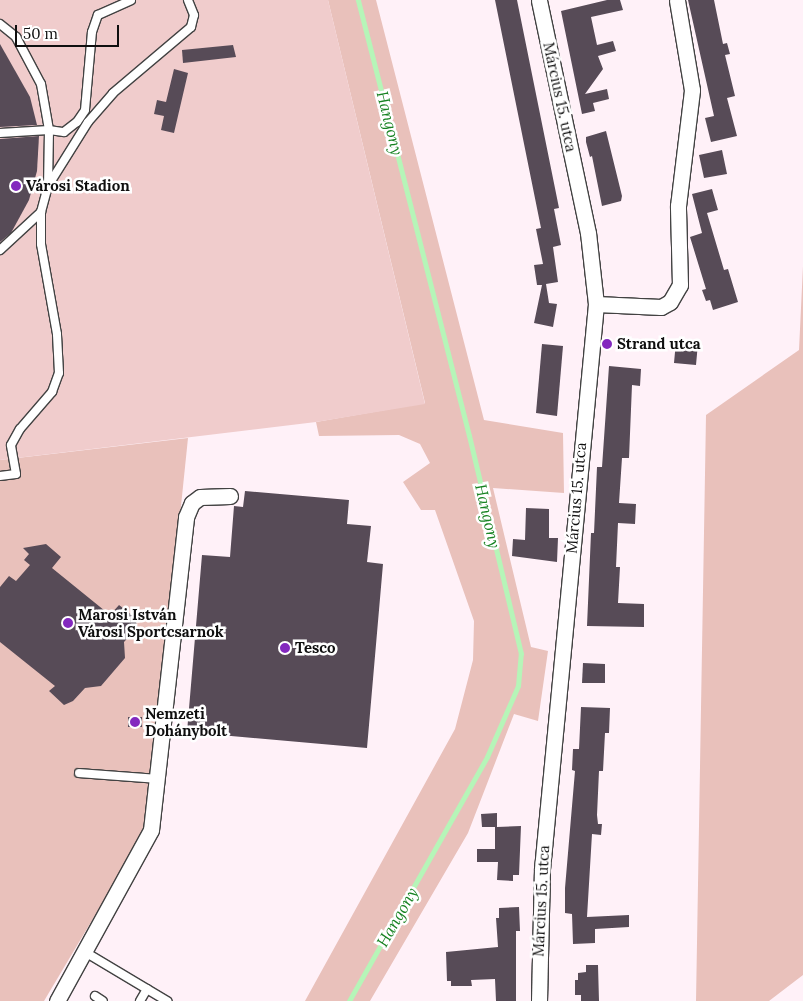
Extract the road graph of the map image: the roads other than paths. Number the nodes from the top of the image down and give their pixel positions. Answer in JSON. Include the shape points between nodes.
{"nodes":[{"id":1,"x":131,"y":0,"type":"edge"},
{"id":2,"x":188,"y":0,"type":"edge"},
{"id":3,"x":539,"y":0,"type":"edge"},
{"id":4,"x":677,"y":0,"type":"edge"},
{"id":5,"x":0,"y":24,"type":"edge"},
{"id":6,"x":49,"y":130,"type":"junction"},
{"id":7,"x":0,"y":133,"type":"edge"},
{"id":8,"x":48,"y":186,"type":"junction"},
{"id":9,"x":41,"y":212,"type":"junction"},
{"id":10,"x":0,"y":250,"type":"edge"},
{"id":11,"x":596,"y":304,"type":"junction"},
{"id":12,"x":0,"y":476,"type":"edge"},
{"id":13,"x":230,"y":496,"type":"dead end"},
{"id":14,"x":79,"y":773,"type":"dead end"},
{"id":15,"x":158,"y":779,"type":"junction"},
{"id":16,"x":85,"y":952,"type":"junction"},
{"id":17,"x":147,"y":989,"type":"junction"},
{"id":18,"x":94,"y":996,"type":"dead end"},
{"id":19,"x":57,"y":1001,"type":"edge"},
{"id":20,"x":103,"y":1001,"type":"edge"},
{"id":21,"x":140,"y":1001,"type":"edge"},
{"id":22,"x":167,"y":1001,"type":"edge"},
{"id":23,"x":539,"y":1001,"type":"edge"}],
"edges":[{"from":1,"to":6,"type":"lane","via":[[98,14],[92,32],[86,110],[64,132]]},
{"from":2,"to":8,"type":"lane","via":[[194,15],[191,28],[113,93],[88,122]]},
{"from":3,"to":11,"type":"street","name":"Március 15. utca","via":[[588,233]]},
{"from":4,"to":11,"type":"street","via":[[692,90],[678,206],[680,285],[670,302],[660,307]]},
{"from":5,"to":6,"type":"lane","via":[[16,36],[41,84]]},
{"from":6,"to":7,"type":"lane"},
{"from":6,"to":8,"type":"lane"},
{"from":8,"to":9,"type":"lane"},
{"from":9,"to":10,"type":"lane"},
{"from":9,"to":12,"type":"lane","via":[[41,244],[57,334],[58,373],[52,392],[20,429],[11,445],[16,474]]},
{"from":11,"to":23,"type":"street","name":"Március 15. utca","via":[[542,869]]},
{"from":13,"to":15,"type":"street","via":[[200,497],[192,503],[186,517]]},
{"from":14,"to":15,"type":"lane"},
{"from":15,"to":16,"type":"street","via":[[149,835]]},
{"from":16,"to":17,"type":"lane"},
{"from":16,"to":19,"type":"street"},
{"from":17,"to":21,"type":"lane"},
{"from":17,"to":22,"type":"lane"},
{"from":18,"to":20,"type":"lane"}]}
